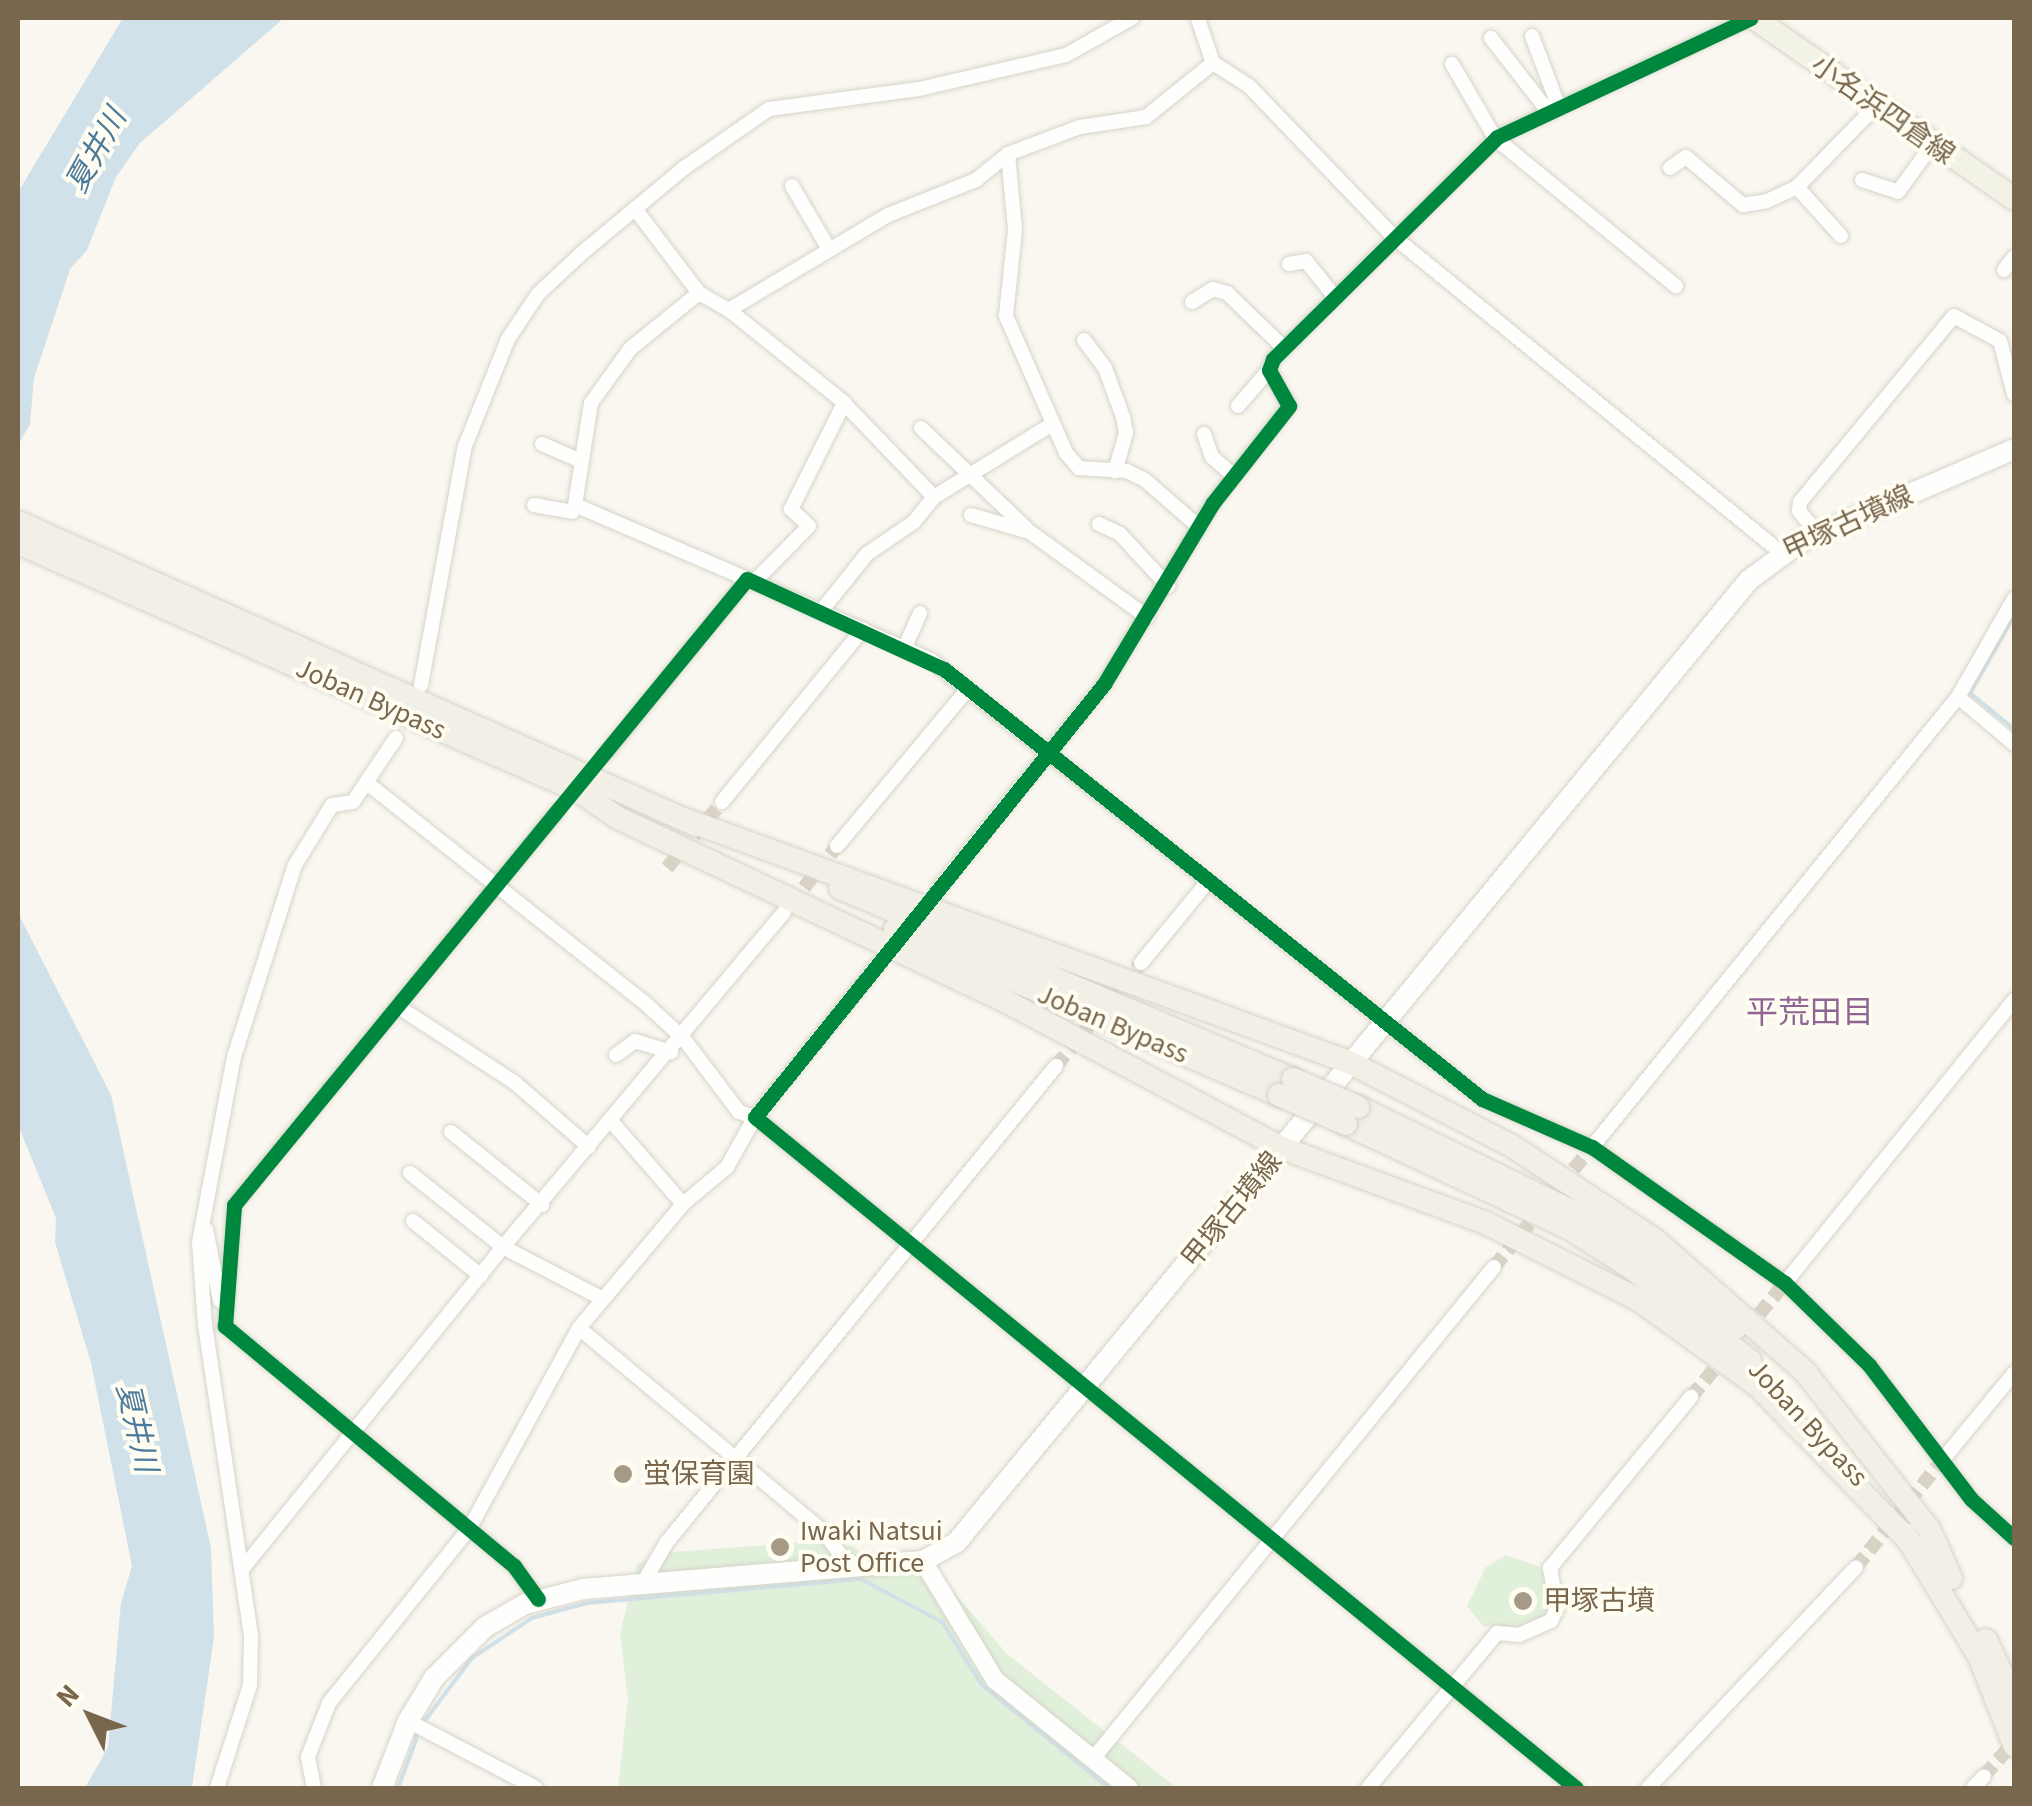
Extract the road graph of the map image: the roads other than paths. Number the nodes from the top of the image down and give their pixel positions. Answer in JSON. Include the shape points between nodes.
{"nodes":[{"id":1,"x":1132,"y":18,"type":"edge"},
{"id":2,"x":1198,"y":18,"type":"edge"},
{"id":3,"x":1752,"y":18,"type":"edge"},
{"id":4,"x":1532,"y":36,"type":"dead end"},
{"id":5,"x":1491,"y":38,"type":"dead end"},
{"id":6,"x":1214,"y":64,"type":"junction"},
{"id":7,"x":1452,"y":64,"type":"dead end"},
{"id":8,"x":1876,"y":106,"type":"junction"},
{"id":9,"x":1552,"y":108,"type":"junction"},
{"id":10,"x":1496,"y":138,"type":"junction"},
{"id":11,"x":1932,"y":145,"type":"junction"},
{"id":12,"x":1008,"y":154,"type":"junction"},
{"id":13,"x":1670,"y":168,"type":"dead end"},
{"id":14,"x":1862,"y":180,"type":"dead end"},
{"id":15,"x":792,"y":186,"type":"dead end"},
{"id":16,"x":1797,"y":187,"type":"junction"},
{"id":17,"x":2014,"y":199,"type":"edge"},
{"id":18,"x":636,"y":210,"type":"junction"},
{"id":19,"x":1840,"y":236,"type":"dead end"},
{"id":20,"x":1394,"y":237,"type":"junction"},
{"id":21,"x":829,"y":250,"type":"junction"},
{"id":22,"x":2014,"y":256,"type":"edge"},
{"id":23,"x":1289,"y":264,"type":"dead end"},
{"id":24,"x":2004,"y":270,"type":"dead end"},
{"id":25,"x":1676,"y":286,"type":"dead end"},
{"id":26,"x":699,"y":293,"type":"junction"},
{"id":27,"x":1335,"y":296,"type":"junction"},
{"id":28,"x":1192,"y":302,"type":"dead end"},
{"id":29,"x":729,"y":310,"type":"junction"},
{"id":30,"x":1084,"y":340,"type":"dead end"},
{"id":31,"x":1284,"y":348,"type":"junction"},
{"id":32,"x":1268,"y":370,"type":"junction"},
{"id":33,"x":2014,"y":394,"type":"edge"},
{"id":34,"x":844,"y":403,"type":"junction"},
{"id":35,"x":1238,"y":406,"type":"dead end"},
{"id":36,"x":1052,"y":424,"type":"junction"},
{"id":37,"x":922,"y":428,"type":"dead end"},
{"id":38,"x":1204,"y":434,"type":"dead end"},
{"id":39,"x":542,"y":444,"type":"dead end"},
{"id":40,"x":2014,"y":448,"type":"edge"},
{"id":41,"x":579,"y":460,"type":"junction"},
{"id":42,"x":1115,"y":471,"type":"junction"},
{"id":43,"x":971,"y":476,"type":"junction"},
{"id":44,"x":1234,"y":476,"type":"junction"},
{"id":45,"x":934,"y":497,"type":"junction"},
{"id":46,"x":534,"y":505,"type":"dead end"},
{"id":47,"x":572,"y":512,"type":"dead end"},
{"id":48,"x":971,"y":515,"type":"dead end"},
{"id":49,"x":18,"y":522,"type":"edge"},
{"id":50,"x":1099,"y":524,"type":"dead end"},
{"id":51,"x":1198,"y":526,"type":"junction"},
{"id":52,"x":1030,"y":532,"type":"junction"},
{"id":53,"x":1817,"y":533,"type":"junction"},
{"id":54,"x":18,"y":543,"type":"edge"},
{"id":55,"x":1780,"y":553,"type":"junction"},
{"id":56,"x":750,"y":581,"type":"junction"},
{"id":57,"x":1168,"y":586,"type":"junction"},
{"id":58,"x":2014,"y":600,"type":"edge"},
{"id":59,"x":821,"y":611,"type":"junction"},
{"id":60,"x":920,"y":613,"type":"dead end"},
{"id":61,"x":1147,"y":617,"type":"junction"},
{"id":62,"x":863,"y":629,"type":"junction"},
{"id":63,"x":904,"y":647,"type":"junction"},
{"id":64,"x":421,"y":685,"type":"dead end"},
{"id":65,"x":968,"y":689,"type":"junction"},
{"id":66,"x":386,"y":694,"type":"junction"},
{"id":67,"x":1958,"y":697,"type":"junction"},
{"id":68,"x":396,"y":738,"type":"dead end"},
{"id":69,"x":2014,"y":744,"type":"edge"},
{"id":70,"x":605,"y":754,"type":"tunnel mouth"},
{"id":71,"x":1050,"y":754,"type":"junction"},
{"id":72,"x":368,"y":784,"type":"junction"},
{"id":73,"x":577,"y":790,"type":"junction"},
{"id":74,"x":722,"y":802,"type":"tunnel mouth"},
{"id":75,"x":558,"y":810,"type":"tunnel mouth"},
{"id":76,"x":684,"y":819,"type":"junction"},
{"id":77,"x":837,"y":846,"type":"tunnel mouth"},
{"id":78,"x":1206,"y":884,"type":"junction"},
{"id":79,"x":496,"y":888,"type":"junction"},
{"id":80,"x":938,"y":889,"type":"dead end"},
{"id":81,"x":784,"y":912,"type":"tunnel mouth"},
{"id":82,"x":1141,"y":963,"type":"tunnel mouth"},
{"id":83,"x":878,"y":964,"type":"dead end"},
{"id":84,"x":2014,"y":1000,"type":"edge"},
{"id":85,"x":397,"y":1006,"type":"junction"},
{"id":86,"x":1384,"y":1026,"type":"junction"},
{"id":87,"x":682,"y":1038,"type":"junction"},
{"id":88,"x":671,"y":1052,"type":"junction"},
{"id":89,"x":616,"y":1056,"type":"dead end"},
{"id":90,"x":1351,"y":1064,"type":"junction"},
{"id":91,"x":1056,"y":1066,"type":"tunnel mouth"},
{"id":92,"x":1286,"y":1087,"type":"junction"},
{"id":93,"x":1352,"y":1116,"type":"junction"},
{"id":94,"x":755,"y":1117,"type":"junction"},
{"id":95,"x":611,"y":1120,"type":"junction"},
{"id":96,"x":452,"y":1132,"type":"dead end"},
{"id":97,"x":589,"y":1147,"type":"junction"},
{"id":98,"x":1592,"y":1147,"type":"junction"},
{"id":99,"x":1282,"y":1148,"type":"junction"},
{"id":100,"x":410,"y":1173,"type":"dead end"},
{"id":101,"x":683,"y":1204,"type":"junction"},
{"id":102,"x":542,"y":1205,"type":"junction"},
{"id":103,"x":204,"y":1219,"type":"junction"},
{"id":104,"x":413,"y":1221,"type":"dead end"},
{"id":105,"x":911,"y":1244,"type":"junction"},
{"id":106,"x":504,"y":1247,"type":"junction"},
{"id":107,"x":1494,"y":1267,"type":"tunnel mouth"},
{"id":108,"x":481,"y":1276,"type":"junction"},
{"id":109,"x":1785,"y":1283,"type":"junction"},
{"id":110,"x":602,"y":1298,"type":"junction"},
{"id":111,"x":225,"y":1321,"type":"junction"},
{"id":112,"x":578,"y":1328,"type":"junction"},
{"id":113,"x":208,"y":1347,"type":"junction"},
{"id":114,"x":2014,"y":1373,"type":"edge"},
{"id":115,"x":1086,"y":1385,"type":"junction"},
{"id":116,"x":1691,"y":1396,"type":"tunnel mouth"},
{"id":117,"x":356,"y":1432,"type":"junction"},
{"id":118,"x":735,"y":1458,"type":"junction"},
{"id":119,"x":1944,"y":1458,"type":"junction"},
{"id":120,"x":469,"y":1528,"type":"junction"},
{"id":121,"x":2014,"y":1538,"type":"edge"},
{"id":122,"x":1270,"y":1539,"type":"junction"},
{"id":123,"x":1912,"y":1544,"type":"junction"},
{"id":124,"x":923,"y":1561,"type":"junction"},
{"id":125,"x":1856,"y":1567,"type":"tunnel mouth"},
{"id":126,"x":243,"y":1568,"type":"junction"},
{"id":127,"x":850,"y":1569,"type":"junction"},
{"id":128,"x":1950,"y":1578,"type":"junction"},
{"id":129,"x":644,"y":1583,"type":"junction"},
{"id":130,"x":538,"y":1599,"type":"junction"},
{"id":131,"x":1453,"y":1686,"type":"junction"},
{"id":132,"x":2014,"y":1700,"type":"edge"},
{"id":133,"x":417,"y":1725,"type":"junction"},
{"id":134,"x":2014,"y":1746,"type":"edge"},
{"id":135,"x":1092,"y":1760,"type":"junction"},
{"id":136,"x":217,"y":1788,"type":"edge"},
{"id":137,"x":314,"y":1788,"type":"edge"},
{"id":138,"x":382,"y":1788,"type":"edge"},
{"id":139,"x":535,"y":1788,"type":"edge"},
{"id":140,"x":1130,"y":1788,"type":"edge"},
{"id":141,"x":1368,"y":1788,"type":"edge"},
{"id":142,"x":1576,"y":1788,"type":"edge"},
{"id":143,"x":1648,"y":1788,"type":"edge"}],
"edges":[{"from":1,"to":18,"type":"street","via":[[1066,55],[919,89],[769,109]]},
{"from":2,"to":6,"type":"street"},
{"from":3,"to":8,"type":"main road","name":"小名浜四倉線"},
{"from":3,"to":9,"type":"street"},
{"from":4,"to":9,"type":"street"},
{"from":5,"to":9,"type":"street"},
{"from":6,"to":12,"type":"street","via":[[1146,117],[1080,127]]},
{"from":6,"to":20,"type":"street","via":[[1249,86]]},
{"from":7,"to":10,"type":"street"},
{"from":8,"to":11,"type":"main road","name":"小名浜四倉線"},
{"from":8,"to":16,"type":"street"},
{"from":9,"to":10,"type":"street"},
{"from":10,"to":20,"type":"street"},
{"from":10,"to":25,"type":"street"},
{"from":11,"to":14,"type":"street","via":[[1898,192]]},
{"from":11,"to":17,"type":"main road","name":"小名浜四倉線"},
{"from":12,"to":21,"type":"street","via":[[976,180],[888,216]]},
{"from":12,"to":36,"type":"street","via":[[1015,230],[1006,316]]},
{"from":13,"to":16,"type":"street","via":[[1686,157],[1743,205]]},
{"from":15,"to":21,"type":"street"},
{"from":16,"to":19,"type":"street"},
{"from":18,"to":26,"type":"street"},
{"from":18,"to":64,"type":"street","via":[[538,294],[508,339],[465,446]]},
{"from":20,"to":27,"type":"street"},
{"from":20,"to":55,"type":"street"},
{"from":21,"to":29,"type":"street"},
{"from":22,"to":24,"type":"street"},
{"from":23,"to":27,"type":"street","via":[[1306,261]]},
{"from":26,"to":29,"type":"street"},
{"from":26,"to":41,"type":"street","via":[[631,348],[598,393],[585,420]]},
{"from":27,"to":31,"type":"street"},
{"from":28,"to":31,"type":"street","via":[[1213,289],[1227,294]]},
{"from":29,"to":34,"type":"street"},
{"from":30,"to":42,"type":"street","via":[[1105,368],[1123,418],[1125,444]]},
{"from":31,"to":32,"type":"street"},
{"from":32,"to":35,"type":"street"},
{"from":32,"to":44,"type":"street","via":[[1289,406]]},
{"from":33,"to":53,"type":"street","via":[[2000,341],[1954,316],[1797,506]]},
{"from":34,"to":45,"type":"street"},
{"from":34,"to":56,"type":"street","via":[[791,509],[809,526]]},
{"from":36,"to":42,"type":"street","via":[[1079,468]]},
{"from":36,"to":43,"type":"street"},
{"from":37,"to":43,"type":"street"},
{"from":38,"to":44,"type":"street","via":[[1212,457]]},
{"from":39,"to":41,"type":"street"},
{"from":40,"to":53,"type":"main road","name":"甲塚古墳線"},
{"from":41,"to":56,"type":"street","via":[[575,505]]},
{"from":42,"to":51,"type":"street","via":[[1145,480]]},
{"from":43,"to":45,"type":"street"},
{"from":43,"to":52,"type":"street"},
{"from":44,"to":51,"type":"street"},
{"from":45,"to":59,"type":"street","via":[[914,522],[867,554]]},
{"from":46,"to":47,"type":"street"},
{"from":48,"to":52,"type":"street"},
{"from":49,"to":66,"type":"highway","name":"Joban Bypass"},
{"from":50,"to":57,"type":"street","via":[[1120,534]]},
{"from":51,"to":57,"type":"street"},
{"from":52,"to":61,"type":"street"},
{"from":53,"to":55,"type":"main road","name":"甲塚古墳線"},
{"from":54,"to":66,"type":"highway","name":"Joban Bypass"},
{"from":55,"to":86,"type":"main road","name":"甲塚古墳線","via":[[1739,592]]},
{"from":56,"to":59,"type":"street"},
{"from":56,"to":70,"type":"street"},
{"from":57,"to":61,"type":"street"},
{"from":58,"to":67,"type":"street"},
{"from":59,"to":62,"type":"street"},
{"from":60,"to":63,"type":"street"},
{"from":61,"to":71,"type":"street"},
{"from":62,"to":63,"type":"street"},
{"from":62,"to":74,"type":"street"},
{"from":63,"to":65,"type":"street"},
{"from":65,"to":71,"type":"street"},
{"from":65,"to":77,"type":"street"},
{"from":66,"to":73,"type":"highway","name":"Joban Bypass"},
{"from":66,"to":76,"type":"highway","name":"Joban Bypass"},
{"from":67,"to":69,"type":"street"},
{"from":67,"to":98,"type":"street"},
{"from":68,"to":72,"type":"street"},
{"from":71,"to":78,"type":"street"},
{"from":71,"to":80,"type":"street"},
{"from":72,"to":79,"type":"street"},
{"from":72,"to":103,"type":"street","via":[[353,802],[332,805],[295,865],[234,1057]]},
{"from":73,"to":92,"type":"highway","name":"Joban Bypass"},
{"from":73,"to":99,"type":"highway","via":[[618,818],[1009,1003]]},
{"from":75,"to":79,"type":"street"},
{"from":76,"to":90,"type":"highway"},
{"from":76,"to":92,"type":"highway","name":"Joban Bypass"},
{"from":78,"to":82,"type":"street"},
{"from":78,"to":86,"type":"street"},
{"from":79,"to":85,"type":"street"},
{"from":79,"to":87,"type":"street","via":[[581,950]]},
{"from":81,"to":87,"type":"street"},
{"from":83,"to":94,"type":"street"},
{"from":84,"to":109,"type":"street"},
{"from":85,"to":97,"type":"street","via":[[514,1082]]},
{"from":85,"to":111,"type":"street","via":[[234,1206]]},
{"from":86,"to":90,"type":"main road","name":"甲塚古墳線"},
{"from":86,"to":98,"type":"street","via":[[1482,1098]]},
{"from":87,"to":88,"type":"street"},
{"from":87,"to":94,"type":"street","via":[[739,1112]]},
{"from":88,"to":89,"type":"street","via":[[636,1040]]},
{"from":88,"to":95,"type":"street"},
{"from":90,"to":99,"type":"main road","name":"甲塚古墳線"},
{"from":90,"to":128,"type":"highway","via":[[1546,1167],[1716,1289],[1822,1389],[1929,1529]]},
{"from":91,"to":105,"type":"street"},
{"from":92,"to":93,"type":"highway","name":"Joban Bypass","bridge":true},
{"from":93,"to":123,"type":"highway","name":"Joban Bypass","via":[[1536,1210],[1685,1308],[1779,1386]]},
{"from":93,"to":128,"type":"highway","name":"Joban Bypass","via":[[1562,1205],[1642,1251],[1698,1295],[1846,1436]]},
{"from":94,"to":101,"type":"street","via":[[728,1167]]},
{"from":94,"to":105,"type":"street"},
{"from":95,"to":97,"type":"street"},
{"from":95,"to":101,"type":"street"},
{"from":96,"to":102,"type":"street"},
{"from":97,"to":102,"type":"street"},
{"from":98,"to":109,"type":"street"},
{"from":99,"to":115,"type":"main road","name":"甲塚古墳線"},
{"from":99,"to":123,"type":"highway","via":[[1515,1236],[1639,1300],[1792,1416]]},
{"from":100,"to":106,"type":"street"},
{"from":101,"to":110,"type":"street"},
{"from":102,"to":106,"type":"street"},
{"from":103,"to":111,"type":"street"},
{"from":103,"to":113,"type":"street","via":[[199,1242]]},
{"from":104,"to":108,"type":"street"},
{"from":105,"to":115,"type":"street"},
{"from":105,"to":118,"type":"street"},
{"from":106,"to":108,"type":"street"},
{"from":106,"to":110,"type":"street"},
{"from":107,"to":122,"type":"street"},
{"from":108,"to":117,"type":"street"},
{"from":109,"to":119,"type":"street","via":[[1869,1365]]},
{"from":110,"to":112,"type":"street"},
{"from":111,"to":113,"type":"street"},
{"from":111,"to":117,"type":"street"},
{"from":112,"to":118,"type":"street"},
{"from":112,"to":120,"type":"street"},
{"from":113,"to":126,"type":"street"},
{"from":114,"to":119,"type":"street"},
{"from":115,"to":122,"type":"street"},
{"from":115,"to":124,"type":"main road","name":"甲塚古墳線","via":[[956,1543]]},
{"from":116,"to":131,"type":"street","via":[[1550,1568],[1557,1608],[1551,1621],[1519,1635],[1497,1633]]},
{"from":117,"to":120,"type":"street"},
{"from":117,"to":126,"type":"street"},
{"from":118,"to":127,"type":"street","via":[[824,1532]]},
{"from":118,"to":129,"type":"street","via":[[667,1542]]},
{"from":119,"to":121,"type":"street","via":[[1971,1499]]},
{"from":120,"to":130,"type":"street","via":[[514,1566]]},
{"from":120,"to":137,"type":"street","via":[[329,1703],[308,1757]]},
{"from":122,"to":131,"type":"street"},
{"from":122,"to":135,"type":"street"},
{"from":123,"to":134,"type":"highway","name":"Joban Bypass","via":[[1979,1656]]},
{"from":124,"to":127,"type":"main road","name":"甲塚古墳線"},
{"from":124,"to":135,"type":"street","via":[[996,1680]]},
{"from":125,"to":143,"type":"street"},
{"from":126,"to":136,"type":"street","via":[[250,1685]]},
{"from":127,"to":129,"type":"main road","name":"甲塚古墳線"},
{"from":128,"to":132,"type":"highway","name":"Joban Bypass"},
{"from":129,"to":130,"type":"main road","name":"甲塚古墳線"},
{"from":130,"to":133,"type":"main road","name":"甲塚古墳線","via":[[485,1626],[453,1655]]},
{"from":131,"to":141,"type":"street"},
{"from":131,"to":142,"type":"street"},
{"from":133,"to":138,"type":"main road","name":"甲塚古墳線"},
{"from":133,"to":139,"type":"street"},
{"from":135,"to":140,"type":"street"}]}
